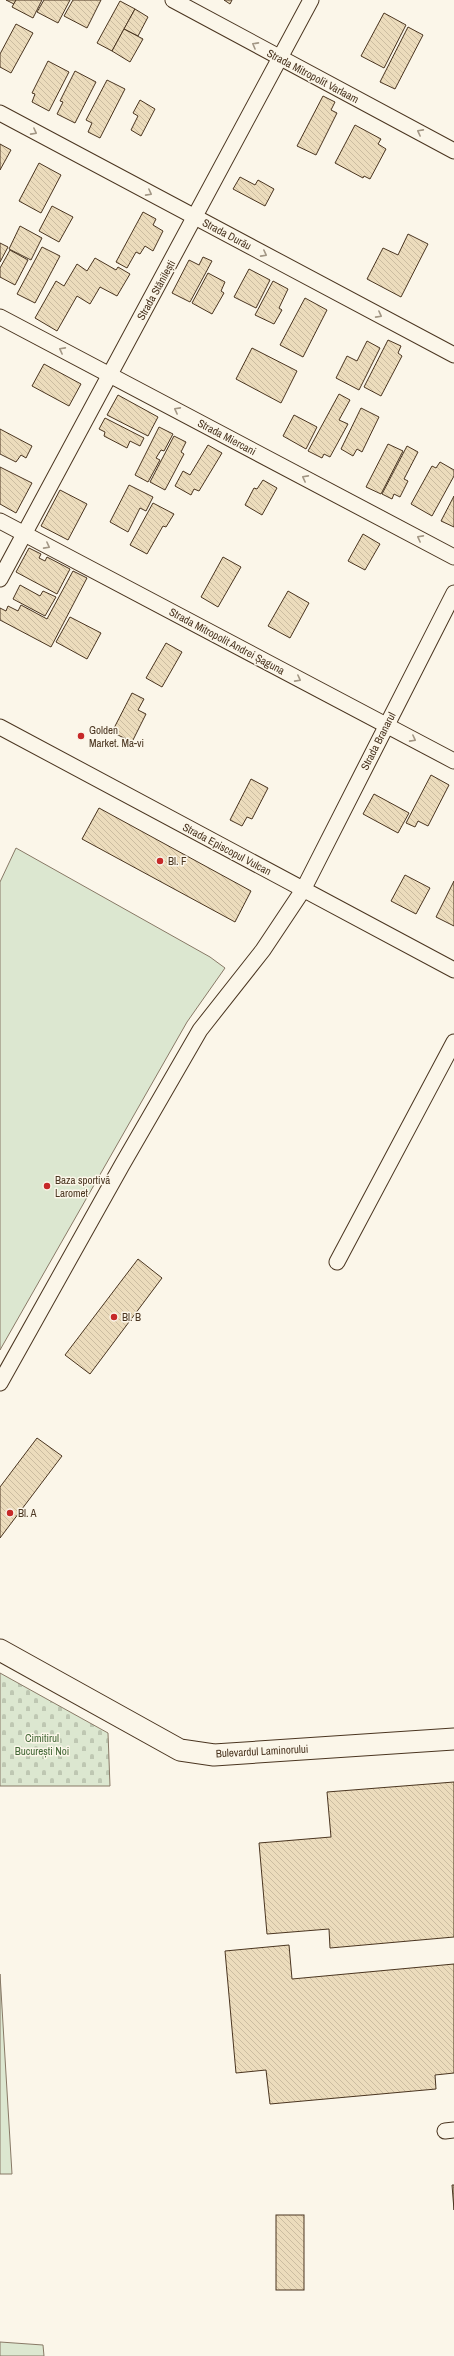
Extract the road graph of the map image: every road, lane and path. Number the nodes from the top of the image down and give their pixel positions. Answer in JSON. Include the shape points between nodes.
{"nodes":[{"id":1,"x":172,"y":0,"type":"edge"},
{"id":2,"x":311,"y":0,"type":"edge"},
{"id":3,"x":280,"y":59,"type":"junction"},
{"id":4,"x":0,"y":113,"type":"edge"},
{"id":5,"x":454,"y":150,"type":"edge"},
{"id":6,"x":196,"y":218,"type":"junction"},
{"id":7,"x":0,"y":317,"type":"edge"},
{"id":8,"x":454,"y":355,"type":"edge"},
{"id":9,"x":109,"y":374,"type":"junction"},
{"id":10,"x":0,"y":521,"type":"edge"},
{"id":11,"x":24,"y":534,"type":"junction"},
{"id":12,"x":454,"y":557,"type":"edge"},
{"id":13,"x":0,"y":579,"type":"edge"},
{"id":14,"x":454,"y":593,"type":"edge"},
{"id":15,"x":386,"y":725,"type":"junction"},
{"id":16,"x":0,"y":727,"type":"edge"},
{"id":17,"x":454,"y":761,"type":"edge"},
{"id":18,"x":303,"y":890,"type":"junction"},
{"id":19,"x":454,"y":970,"type":"edge"},
{"id":20,"x":454,"y":1042,"type":"edge"},
{"id":21,"x":337,"y":1262,"type":"dead end"},
{"id":22,"x":0,"y":1383,"type":"edge"},
{"id":23,"x":0,"y":1650,"type":"edge"},
{"id":24,"x":454,"y":1739,"type":"edge"}],
"edges":[{"from":3,"to":1,"type":"street","name":"Strada Mitropolit Varlaam","one_way":true},
{"from":2,"to":3,"type":"street","name":"Strada Stănilești"},
{"from":5,"to":3,"type":"street","name":"Strada Mitropolit Varlaam","one_way":true},
{"from":3,"to":6,"type":"street","name":"Strada Stănilești"},
{"from":4,"to":6,"type":"street","name":"Strada Durău","one_way":true},
{"from":6,"to":8,"type":"street","name":"Strada Durău","one_way":true},
{"from":6,"to":9,"type":"street","name":"Strada Stănilești"},
{"from":9,"to":7,"type":"street","name":"Strada Miercani","one_way":true},
{"from":9,"to":11,"type":"street","name":"Strada Stănilești"},
{"from":12,"to":9,"type":"street","name":"Strada Miercani","one_way":true},
{"from":10,"to":11,"type":"street","name":"Strada Mitropolit Andrei Șaguna"},
{"from":11,"to":13,"type":"street","name":"Strada Stănilești"},
{"from":11,"to":15,"type":"street","name":"Strada Mitropolit Andrei Șaguna","one_way":true},
{"from":14,"to":15,"type":"street","name":"Strada Branarul"},
{"from":15,"to":17,"type":"street","name":"Strada Mitropolit Andrei Șaguna","one_way":true},
{"from":15,"to":18,"type":"street","name":"Strada Branarul"},
{"from":16,"to":18,"type":"street","name":"Strada Episcopul Vulcan"},
{"from":18,"to":19,"type":"street","name":"Strada Episcopul Vulcan"},
{"from":18,"to":22,"type":"street","name":"Strada Branarul","via":[[263,950],[196,1036]]},
{"from":20,"to":21,"type":"street"},
{"from":23,"to":24,"type":"street","name":"Bulevardul Laminorului","via":[[180,1750],[214,1755]]}]}
